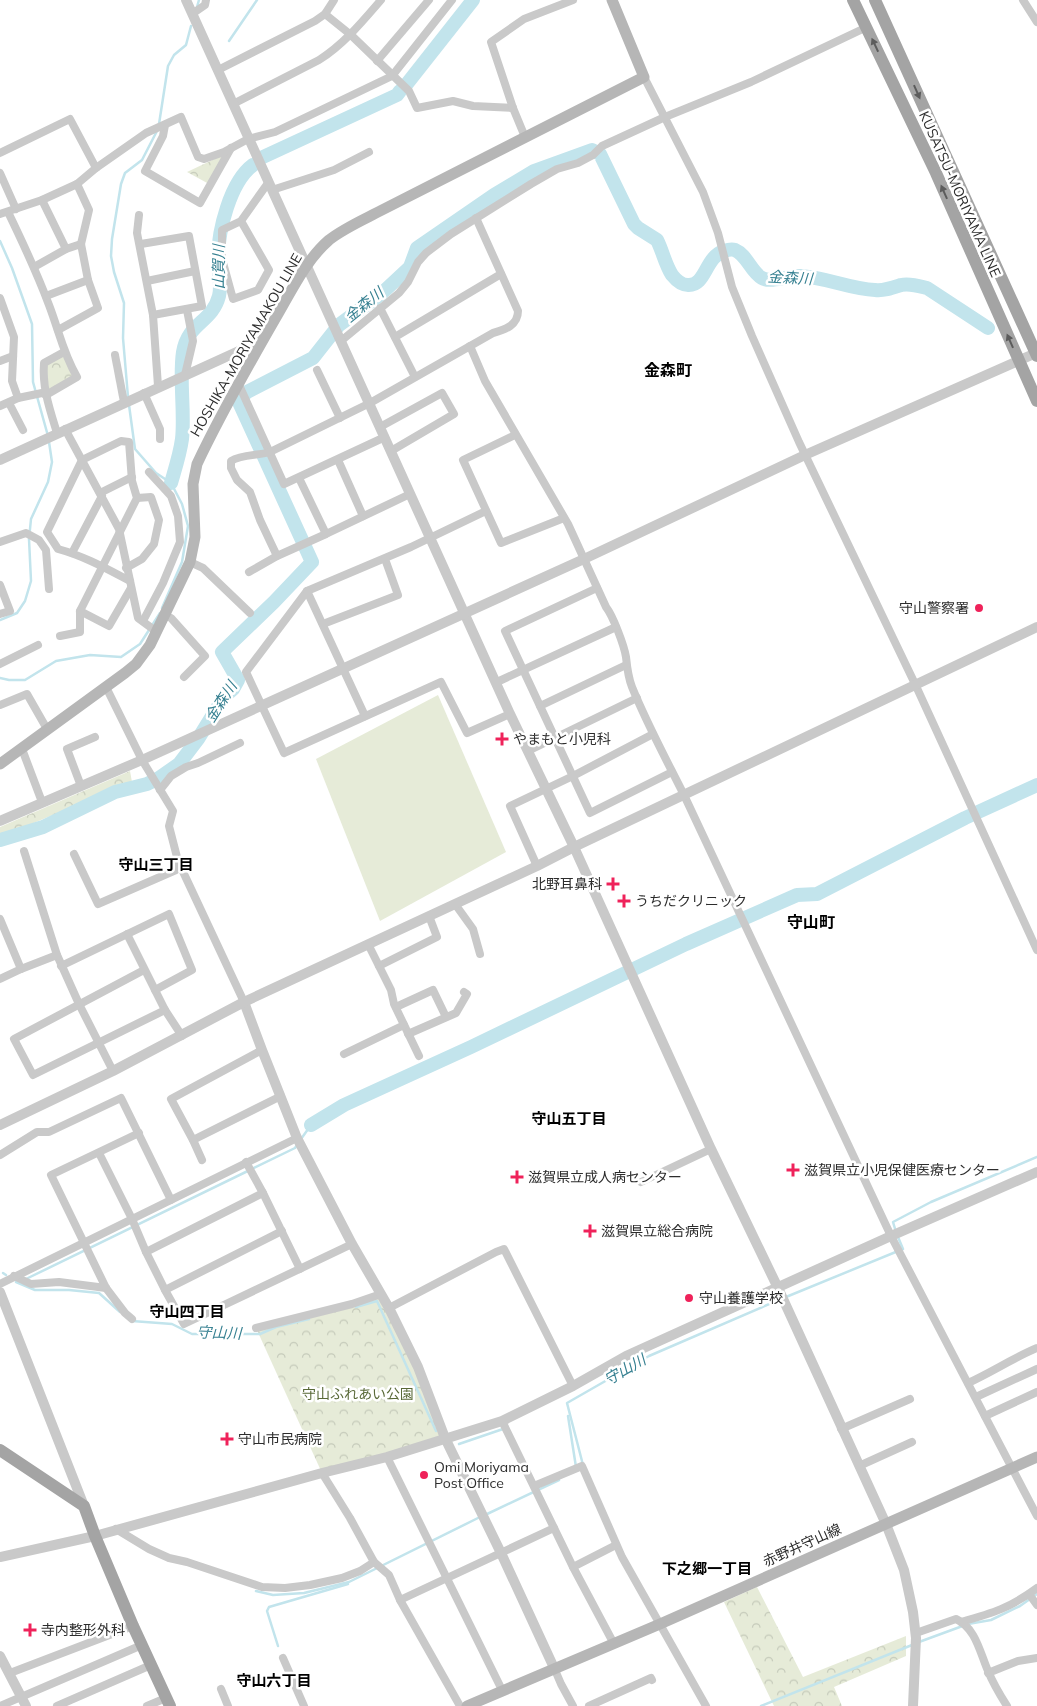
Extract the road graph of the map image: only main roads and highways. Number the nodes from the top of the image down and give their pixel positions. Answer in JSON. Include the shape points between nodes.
{"nodes":[{"id":1,"x":612,"y":0,"type":"edge"},
{"id":2,"x":853,"y":0,"type":"edge"},
{"id":3,"x":875,"y":0,"type":"edge"},
{"id":4,"x":1036,"y":354,"type":"edge"},
{"id":5,"x":1037,"y":402,"type":"edge"},
{"id":6,"x":1,"y":760,"type":"edge"},
{"id":7,"x":0,"y":1450,"type":"edge"},
{"id":8,"x":1037,"y":1457,"type":"edge"},
{"id":9,"x":168,"y":1702,"type":"edge"},
{"id":10,"x":467,"y":1706,"type":"edge"}],
"edges":[{"from":1,"to":6,"type":"main road","name":"HOSHIKA-MORIYAMAKOU LINE","via":[[644,77],[343,231],[306,265],[197,464],[193,484],[195,537],[190,562],[143,656],[22,749]]},
{"from":5,"to":2,"type":"main road","name":"KUSATSU-MORIYAMA LINE","one_way":true,"via":[[936,173]]},
{"from":3,"to":4,"type":"main road","name":"KUSATSU-MORIYAMA LINE","one_way":true},
{"from":7,"to":9,"type":"main road","via":[[84,1506]]},
{"from":8,"to":10,"type":"main road","name":"赤野井守山線"}]}
